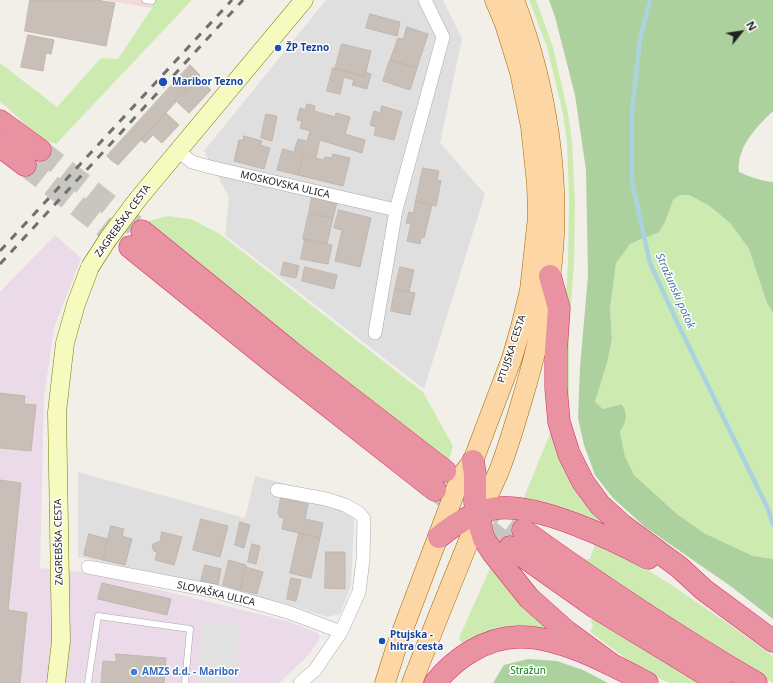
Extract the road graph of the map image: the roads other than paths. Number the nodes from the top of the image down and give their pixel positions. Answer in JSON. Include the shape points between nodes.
{"nodes":[{"id":1,"x":144,"y":0,"type":"edge"},
{"id":2,"x":304,"y":0,"type":"edge"},
{"id":3,"x":425,"y":0,"type":"edge"},
{"id":4,"x":495,"y":0,"type":"edge"},
{"id":5,"x":514,"y":0,"type":"edge"},
{"id":6,"x":152,"y":1,"type":"dead end"},
{"id":7,"x":0,"y":121,"type":"edge"},
{"id":8,"x":0,"y":146,"type":"edge"},
{"id":9,"x":178,"y":151,"type":"junction"},
{"id":10,"x":396,"y":210,"type":"junction"},
{"id":11,"x":136,"y":239,"type":"tunnel mouth"},
{"id":12,"x":550,"y":276,"type":"junction"},
{"id":13,"x":375,"y":333,"type":"dead end"},
{"id":14,"x":473,"y":461,"type":"junction"},
{"id":15,"x":440,"y":480,"type":"tunnel mouth"},
{"id":16,"x":277,"y":490,"type":"dead end"},
{"id":17,"x":480,"y":512,"type":"junction"},
{"id":18,"x":439,"y":537,"type":"junction"},
{"id":19,"x":88,"y":567,"type":"dead end"},
{"id":20,"x":704,"y":590,"type":"junction"},
{"id":21,"x":341,"y":632,"type":"junction"},
{"id":22,"x":773,"y":641,"type":"edge"},
{"id":23,"x":611,"y":664,"type":"junction"},
{"id":24,"x":315,"y":677,"type":"edge"},
{"id":25,"x":56,"y":683,"type":"edge"},
{"id":26,"x":88,"y":683,"type":"edge"},
{"id":27,"x":185,"y":683,"type":"edge"},
{"id":28,"x":300,"y":683,"type":"edge"},
{"id":29,"x":385,"y":683,"type":"edge"},
{"id":30,"x":412,"y":683,"type":"edge"},
{"id":31,"x":435,"y":683,"type":"edge"},
{"id":32,"x":647,"y":683,"type":"edge"},
{"id":33,"x":720,"y":683,"type":"edge"},
{"id":34,"x":756,"y":683,"type":"edge"}],
"edges":[{"from":1,"to":6,"type":"lane"},
{"from":2,"to":9,"type":"street","name":"ZAGREBŠKA CESTA"},
{"from":3,"to":10,"type":"street","via":[[443,37]]},
{"from":4,"to":14,"type":"main road","name":"PTUJSKA CESTA","via":[[522,79],[531,127],[538,217],[530,290],[521,327]]},
{"from":5,"to":12,"type":"main road","name":"PTUJSKA CESTA","via":[[536,65],[547,123],[554,205]]},
{"from":7,"to":8,"type":"highway","via":[[32,158]]},
{"from":9,"to":10,"type":"street","name":"MOSKOVSKA ULICA","via":[[192,162],[210,167]]},
{"from":9,"to":25,"type":"street","name":"ZAGREBŠKA CESTA","bridge":true,"via":[[108,238],[90,267],[65,343],[57,412],[61,640]]},
{"from":10,"to":13,"type":"street"},
{"from":11,"to":15,"type":"highway","via":[[270,360]]},
{"from":12,"to":17,"type":"main road","name":"PTUJSKA CESTA","via":[[533,364],[501,464]]},
{"from":12,"to":20,"type":"highway","via":[[559,308],[556,351],[559,422],[569,454],[583,482],[600,505]]},
{"from":14,"to":17,"type":"highway","via":[[475,503]]},
{"from":14,"to":18,"type":"main road","name":"PTUJSKA CESTA","via":[[456,489]]},
{"from":16,"to":21,"type":"street","via":[[326,499],[359,513],[364,519],[359,592]]},
{"from":17,"to":18,"type":"highway","via":[[461,521]]},
{"from":17,"to":20,"type":"highway","via":[[514,508],[571,524],[616,541]]},
{"from":17,"to":23,"type":"highway","via":[[484,539],[499,562],[529,598],[566,631]]},
{"from":17,"to":30,"type":"main road","name":"PTUJSKA CESTA"},
{"from":18,"to":29,"type":"main road","name":"PTUJSKA CESTA"},
{"from":19,"to":21,"type":"street","name":"SLOVAŠKA ULICA","via":[[214,591],[288,612]]},
{"from":20,"to":22,"type":"highway"},
{"from":21,"to":24,"type":"street"},
{"from":23,"to":31,"type":"highway","via":[[573,648],[539,638],[518,637],[495,641],[465,655]]},
{"from":23,"to":32,"type":"highway"},
{"from":24,"to":28,"type":"street"},
{"from":26,"to":27,"type":"lane","via":[[98,616],[190,629]]},
{"from":33,"to":34,"type":"highway","via":[[595,607],[516,538],[592,580]]}]}
